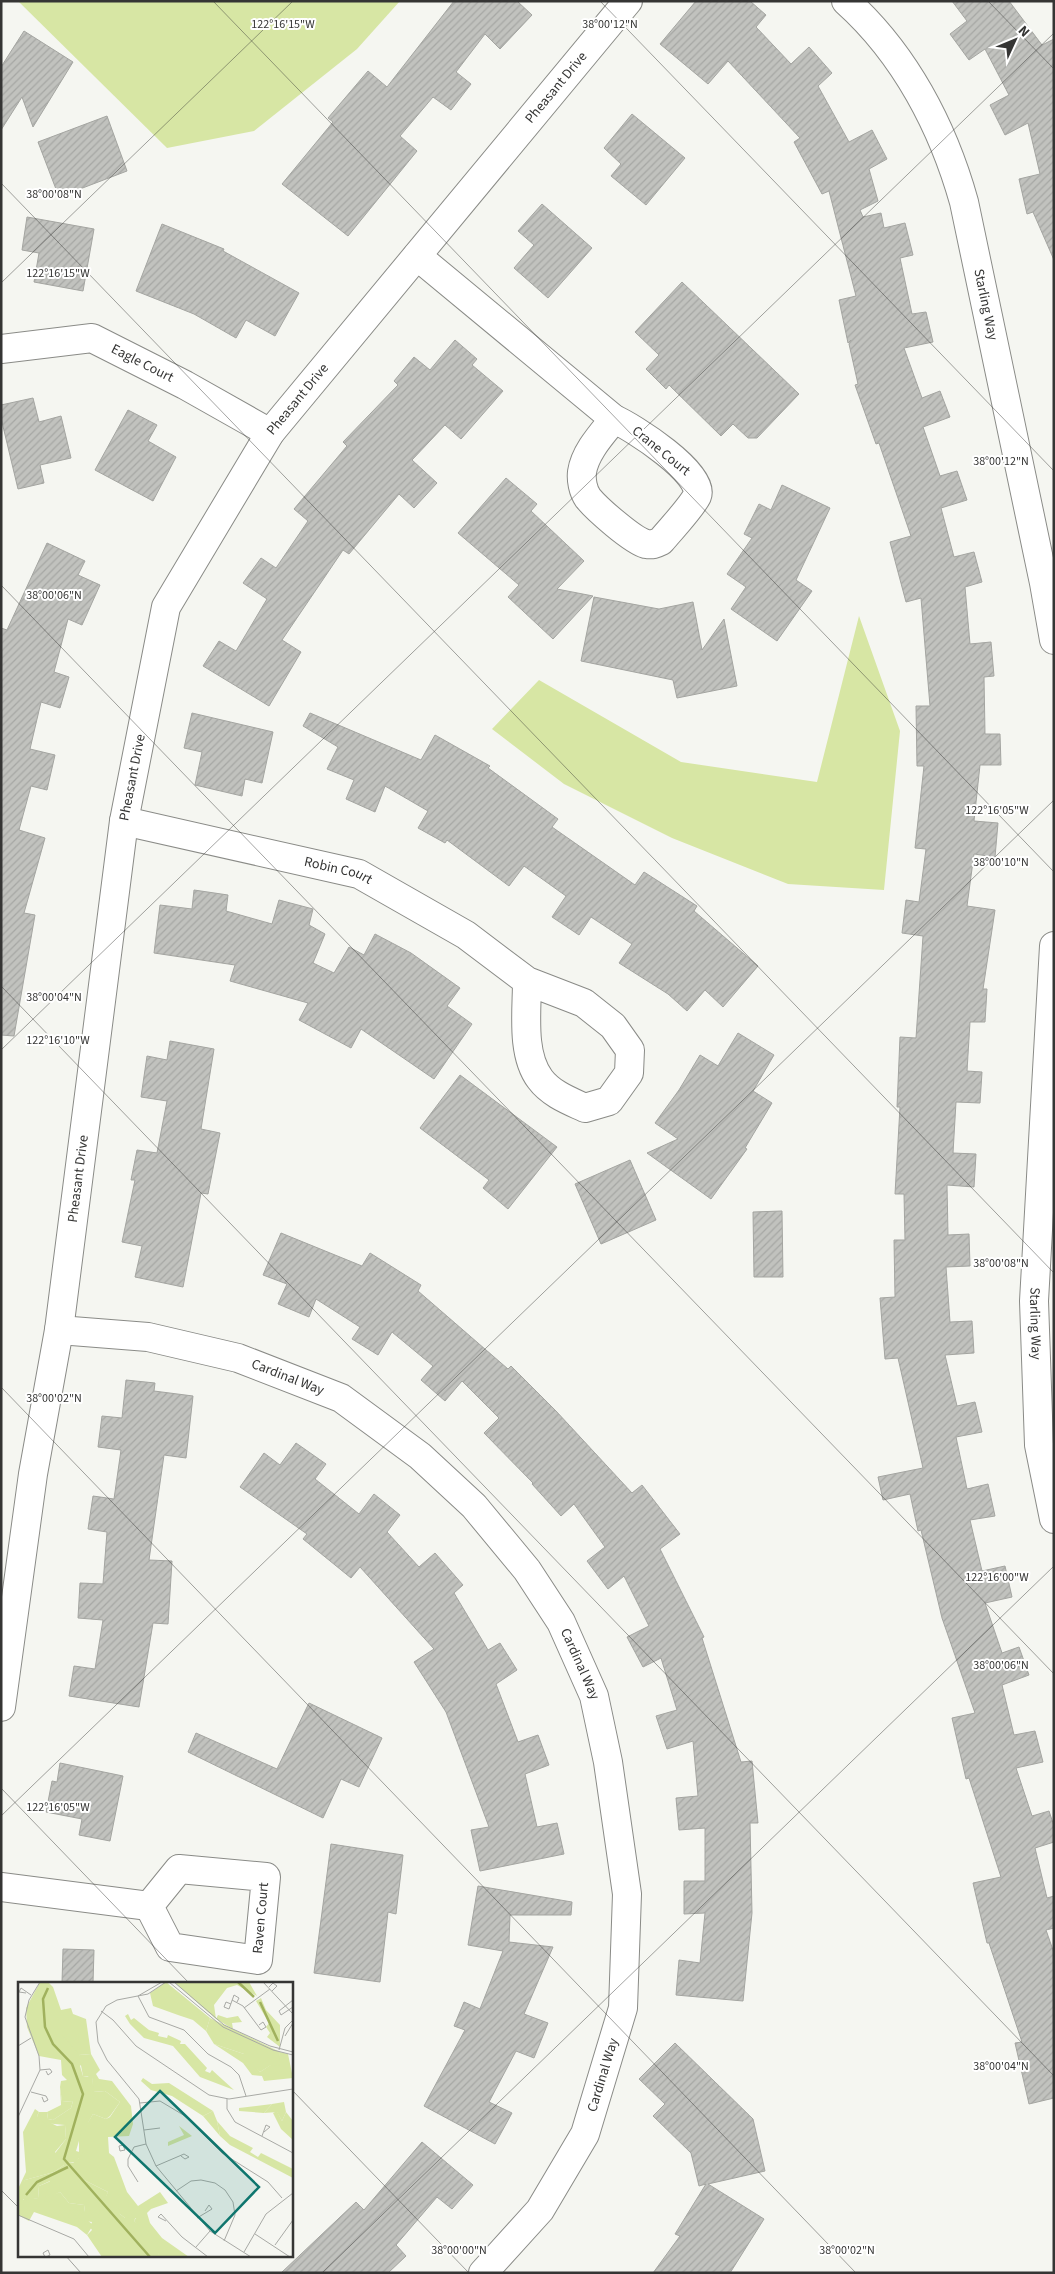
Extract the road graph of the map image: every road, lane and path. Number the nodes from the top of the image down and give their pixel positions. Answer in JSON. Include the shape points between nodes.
{"nodes":[{"id":1,"x":628,"y":1,"type":"edge"},
{"id":2,"x":846,"y":1,"type":"edge"},
{"id":3,"x":417,"y":256,"type":"junction"},
{"id":4,"x":1,"y":348,"type":"edge"},
{"id":5,"x":614,"y":419,"type":"junction"},
{"id":6,"x":270,"y":433,"type":"junction"},
{"id":7,"x":1054,"y":640,"type":"edge"},
{"id":8,"x":124,"y":821,"type":"junction"},
{"id":9,"x":1054,"y":946,"type":"edge"},
{"id":10,"x":527,"y":981,"type":"junction"},
{"id":11,"x":59,"y":1330,"type":"junction"},
{"id":12,"x":1054,"y":1519,"type":"edge"},
{"id":13,"x":1,"y":1707,"type":"edge"},
{"id":14,"x":1,"y":1886,"type":"edge"},
{"id":15,"x":149,"y":1906,"type":"junction"},
{"id":16,"x":482,"y":2273,"type":"edge"}],
"edges":[{"from":1,"to":3,"type":"street","name":"Pheasant Drive"},
{"from":2,"to":7,"type":"street","name":"Starling Way","via":[[877,34],[916,87],[946,146],[956,174]]},
{"from":3,"to":5,"type":"street","name":"Crane Court"},
{"from":3,"to":6,"type":"street","name":"Pheasant Drive"},
{"from":4,"to":6,"type":"street","name":"Eagle Court","via":[[92,338]]},
{"from":5,"to":5,"type":"street","name":"Crane Court","via":[[588,456],[582,471],[584,489],[594,504],[634,537],[654,544],[697,496],[697,483],[640,433]]},
{"from":6,"to":8,"type":"street","name":"Pheasant Drive","via":[[166,607]]},
{"from":8,"to":10,"type":"street","name":"Robin Court","via":[[359,874],[466,935]]},
{"from":8,"to":11,"type":"street","name":"Pheasant Drive"},
{"from":9,"to":12,"type":"street","name":"Starling Way","via":[[1034,1301],[1039,1444]]},
{"from":10,"to":10,"type":"street","name":"Robin Court","via":[[526,1047],[540,1079],[558,1095],[585,1108],[609,1101],[629,1073],[630,1050],[613,1026],[584,1003]]},
{"from":11,"to":13,"type":"street","name":"Pheasant Drive","via":[[33,1474]]},
{"from":11,"to":16,"type":"street","name":"Cardinal Way","via":[[148,1337],[238,1358],[341,1398],[420,1456],[474,1506],[527,1570],[561,1622],[594,1696],[608,1762],[628,1894],[623,2008],[585,2134],[540,2210]]},
{"from":14,"to":15,"type":"street"},
{"from":15,"to":15,"type":"street","name":"Raven Court","via":[[170,1947],[258,1960],[266,1877],[178,1869]]}]}
